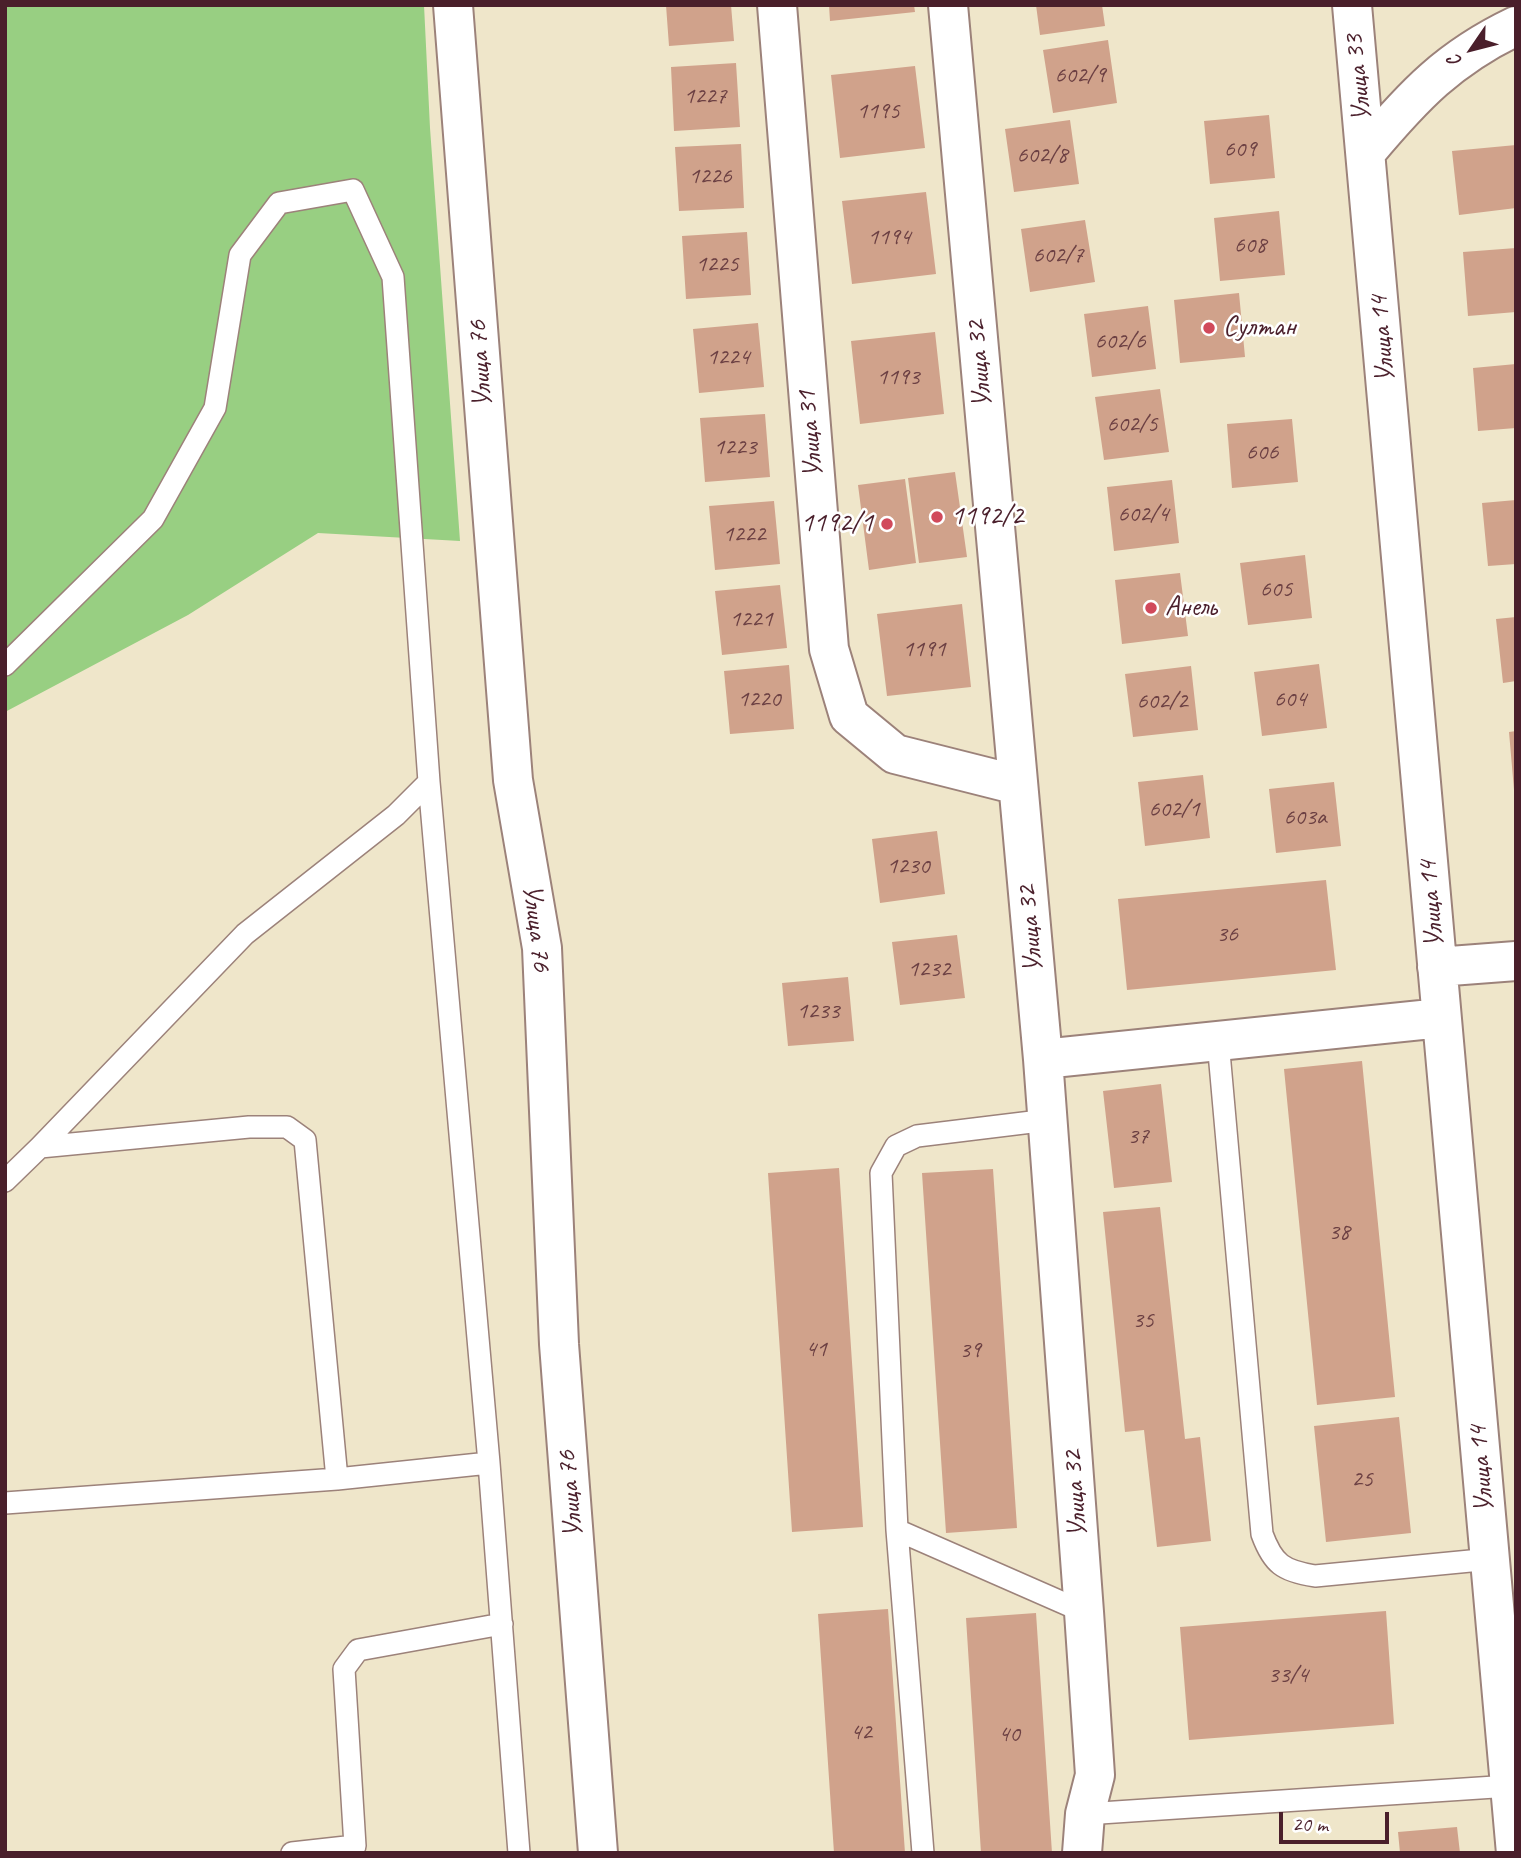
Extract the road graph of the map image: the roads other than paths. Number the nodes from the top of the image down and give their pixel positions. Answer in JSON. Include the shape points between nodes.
{"nodes":[{"id":1,"x":453,"y":5,"type":"edge"},
{"id":2,"x":777,"y":5,"type":"edge"},
{"id":3,"x":948,"y":5,"type":"edge"},
{"id":4,"x":1352,"y":5,"type":"edge"},
{"id":5,"x":1516,"y":26,"type":"edge"},
{"id":6,"x":1367,"y":151,"type":"junction"},
{"id":7,"x":5,"y":664,"type":"edge"},
{"id":8,"x":429,"y":782,"type":"junction"},
{"id":9,"x":1018,"y":785,"type":"junction"},
{"id":10,"x":1516,"y":961,"type":"edge"},
{"id":11,"x":1437,"y":967,"type":"junction"},
{"id":12,"x":1441,"y":1018,"type":"junction"},
{"id":13,"x":1218,"y":1041,"type":"junction"},
{"id":14,"x":1043,"y":1059,"type":"junction"},
{"id":15,"x":1048,"y":1120,"type":"junction"},
{"id":16,"x":40,"y":1147,"type":"junction"},
{"id":17,"x":5,"y":1181,"type":"edge"},
{"id":18,"x":489,"y":1463,"type":"junction"},
{"id":19,"x":337,"y":1479,"type":"junction"},
{"id":20,"x":5,"y":1503,"type":"edge"},
{"id":21,"x":897,"y":1530,"type":"junction"},
{"id":22,"x":1490,"y":1559,"type":"junction"},
{"id":23,"x":1084,"y":1612,"type":"junction"},
{"id":24,"x":502,"y":1624,"type":"junction"},
{"id":25,"x":1513,"y":1785,"type":"edge"},
{"id":26,"x":1085,"y":1814,"type":"junction"},
{"id":27,"x":356,"y":1850,"type":"edge"},
{"id":28,"x":292,"y":1853,"type":"edge"},
{"id":29,"x":519,"y":1853,"type":"edge"},
{"id":30,"x":598,"y":1853,"type":"edge"},
{"id":31,"x":923,"y":1853,"type":"edge"},
{"id":32,"x":1082,"y":1853,"type":"edge"},
{"id":33,"x":1516,"y":1853,"type":"edge"}],
"edges":[{"from":1,"to":30,"type":"street","name":"Улица 76","via":[[513,780],[542,948],[559,1344]]},
{"from":2,"to":9,"type":"street","name":"Улица 31","via":[[829,649],[849,716],[895,754]]},
{"from":3,"to":9,"type":"street","name":"Улица 32"},
{"from":4,"to":6,"type":"street","name":"Улица 33"},
{"from":5,"to":6,"type":"street","via":[[1474,46],[1415,94]]},
{"from":6,"to":11,"type":"street","name":"Улица 14"},
{"from":7,"to":8,"type":"lane","via":[[153,519],[215,408],[240,255],[279,203],[354,190],[393,277]]},
{"from":8,"to":16,"type":"lane","via":[[396,815],[245,934]]},
{"from":8,"to":18,"type":"lane"},
{"from":9,"to":14,"type":"street","name":"Улица 32"},
{"from":10,"to":11,"type":"street"},
{"from":11,"to":12,"type":"street","name":"Улица 14"},
{"from":12,"to":13,"type":"street"},
{"from":12,"to":22,"type":"street","name":"Улица 14"},
{"from":13,"to":14,"type":"street"},
{"from":13,"to":22,"type":"lane","via":[[1262,1534],[1271,1557],[1294,1573],[1315,1576]]},
{"from":14,"to":15,"type":"street","name":"Улица 32"},
{"from":15,"to":21,"type":"lane","via":[[917,1136],[896,1146],[880,1172]]},
{"from":15,"to":23,"type":"street","name":"Улица 32"},
{"from":16,"to":17,"type":"lane"},
{"from":16,"to":19,"type":"lane","via":[[249,1127],[286,1128],[305,1140]]},
{"from":18,"to":19,"type":"lane"},
{"from":18,"to":24,"type":"lane"},
{"from":19,"to":20,"type":"lane"},
{"from":21,"to":23,"type":"lane"},
{"from":21,"to":31,"type":"lane"},
{"from":22,"to":25,"type":"street","name":"Улица 14"},
{"from":23,"to":26,"type":"street","name":"Улица 32","via":[[1096,1776]]},
{"from":24,"to":27,"type":"lane","via":[[358,1650],[344,1669]]},
{"from":24,"to":29,"type":"lane"},
{"from":25,"to":26,"type":"lane"},
{"from":25,"to":33,"type":"street","name":"Улица 14"},
{"from":26,"to":32,"type":"street","name":"Улица 32"},
{"from":27,"to":28,"type":"lane"}]}
